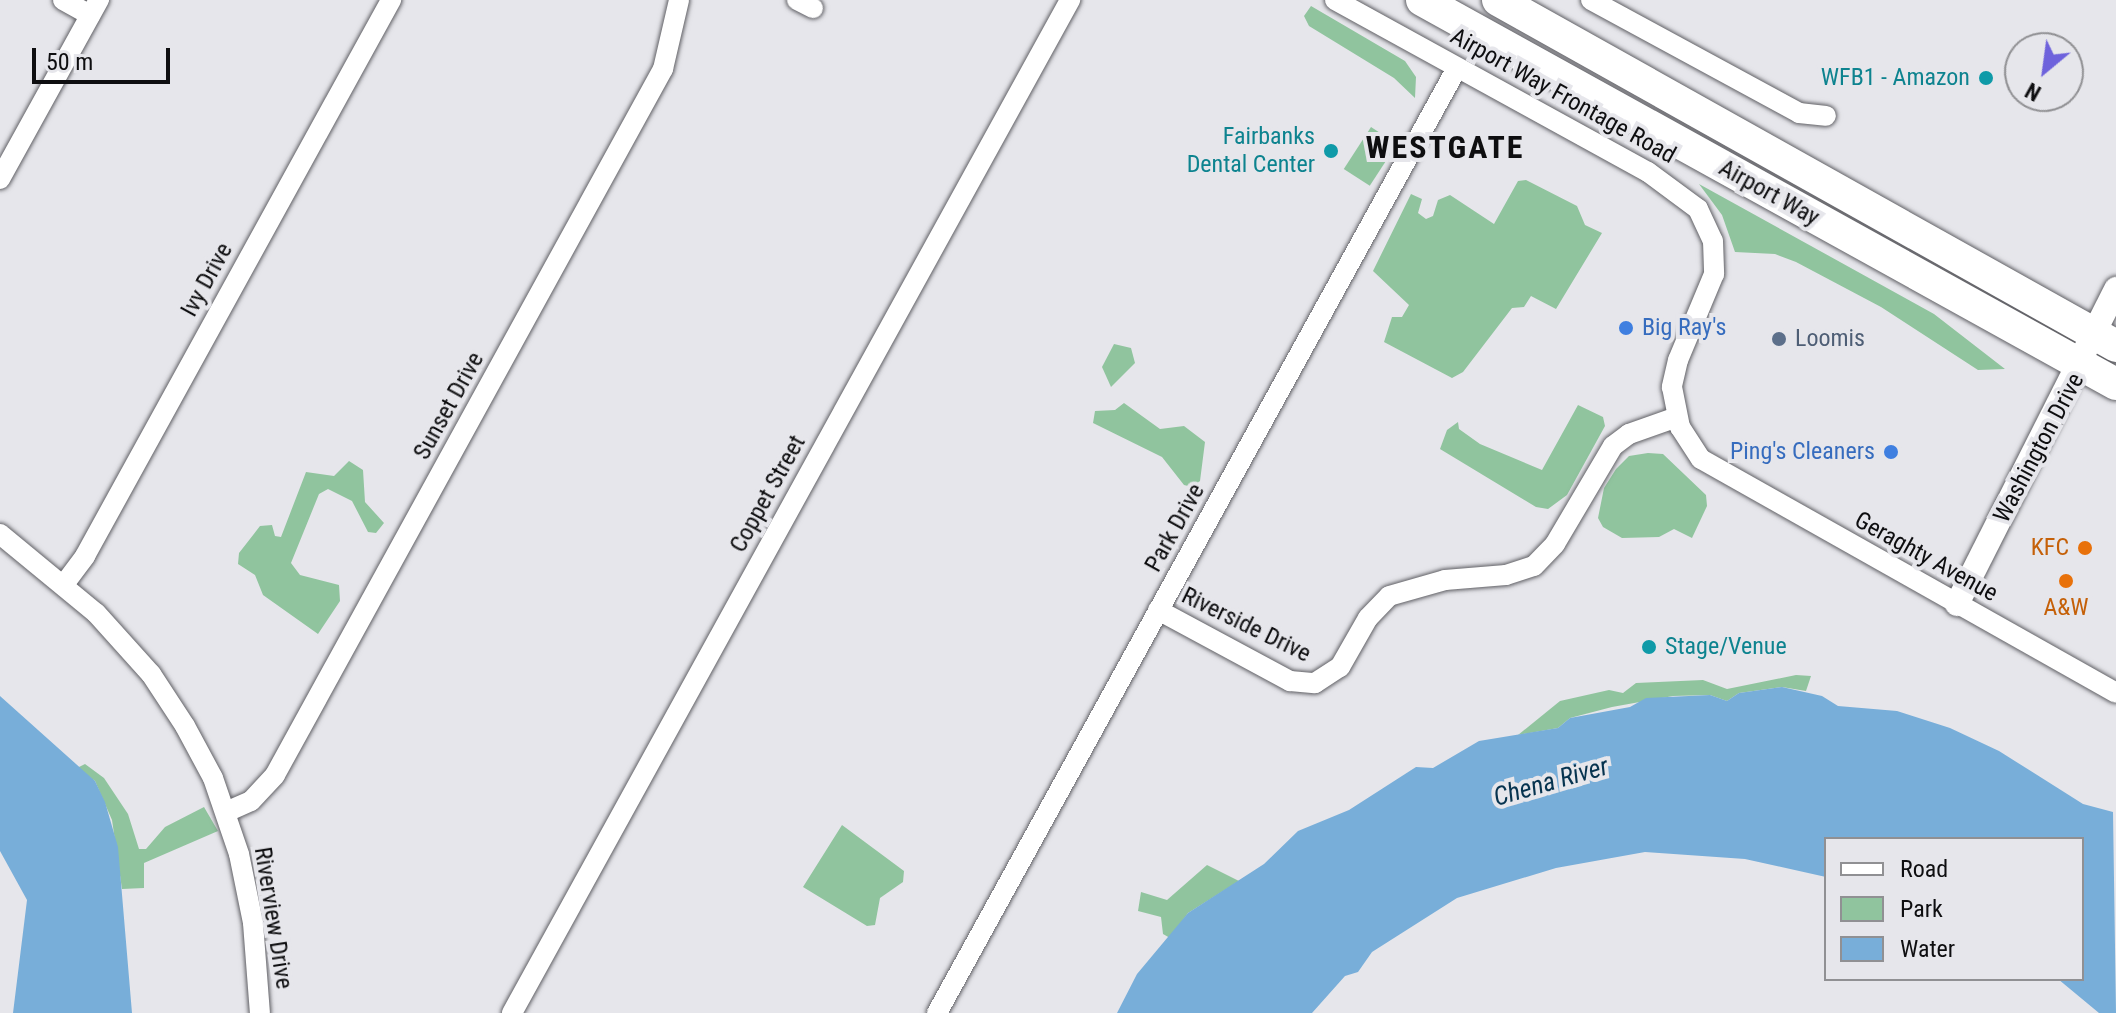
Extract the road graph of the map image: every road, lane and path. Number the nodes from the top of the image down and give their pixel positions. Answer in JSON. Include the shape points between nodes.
{"nodes":[{"id":1,"x":63,"y":0,"type":"edge"},
{"id":2,"x":391,"y":0,"type":"edge"},
{"id":3,"x":679,"y":0,"type":"edge"},
{"id":4,"x":1070,"y":0,"type":"edge"},
{"id":5,"x":1335,"y":0,"type":"edge"},
{"id":6,"x":1422,"y":0,"type":"edge"},
{"id":7,"x":1498,"y":0,"type":"edge"},
{"id":8,"x":1591,"y":0,"type":"edge"},
{"id":9,"x":94,"y":8,"type":"edge"},
{"id":10,"x":1457,"y":68,"type":"junction"},
{"id":11,"x":1826,"y":116,"type":"dead end"},
{"id":12,"x":0,"y":179,"type":"edge"},
{"id":13,"x":2116,"y":289,"type":"edge"},
{"id":14,"x":2106,"y":341,"type":"edge"},
{"id":15,"x":2082,"y":365,"type":"junction"},
{"id":16,"x":2116,"y":384,"type":"edge"},
{"id":17,"x":1677,"y":417,"type":"junction"},
{"id":18,"x":0,"y":534,"type":"edge"},
{"id":19,"x":65,"y":583,"type":"junction"},
{"id":20,"x":1957,"y":604,"type":"junction"},
{"id":21,"x":1158,"y":610,"type":"junction"},
{"id":22,"x":2116,"y":693,"type":"edge"},
{"id":23,"x":226,"y":812,"type":"junction"},
{"id":24,"x":260,"y":1013,"type":"edge"},
{"id":25,"x":512,"y":1013,"type":"edge"},
{"id":26,"x":937,"y":1013,"type":"edge"}],
"edges":[{"from":1,"to":9,"type":"street"},
{"from":2,"to":19,"type":"street","name":"Ivy Drive","via":[[85,556]]},
{"from":3,"to":23,"type":"street","name":"Sunset Drive","via":[[675,37],[656,84],[275,775],[251,801]]},
{"from":4,"to":25,"type":"street","name":"Coppet Street"},
{"from":5,"to":10,"type":"street","name":"Airport Way Frontage Road"},
{"from":6,"to":15,"type":"main road","name":"Airport Way"},
{"from":7,"to":14,"type":"main road","name":"Airport Way"},
{"from":8,"to":11,"type":"street","via":[[1799,113]]},
{"from":9,"to":12,"type":"street"},
{"from":10,"to":17,"type":"street","name":"Airport Way Frontage Road","via":[[1663,181],[1691,202],[1709,231],[1713,282],[1674,372]]},
{"from":10,"to":21,"type":"street","name":"Park Drive"},
{"from":13,"to":14,"type":"street","name":"Washington Drive"},
{"from":14,"to":15,"type":"street","name":"Washington Drive"},
{"from":15,"to":16,"type":"main road","name":"Airport Way"},
{"from":15,"to":20,"type":"street","name":"Washington Drive"},
{"from":17,"to":20,"type":"street","name":"Geraghty Avenue","via":[[1692,448],[1712,466]]},
{"from":17,"to":21,"type":"street","name":"Riverside Drive","via":[[1629,434],[1613,446],[1547,554],[1521,572],[1445,580],[1389,596],[1368,618],[1340,667],[1315,683],[1290,681]]},
{"from":18,"to":19,"type":"street","name":"Riverview Drive"},
{"from":19,"to":23,"type":"street","name":"Riverview Drive","via":[[151,674],[185,726]]},
{"from":20,"to":22,"type":"street","name":"Geraghty Avenue"},
{"from":21,"to":26,"type":"street","name":"Park Drive"},
{"from":23,"to":24,"type":"street","name":"Riverview Drive","via":[[253,923]]}]}
